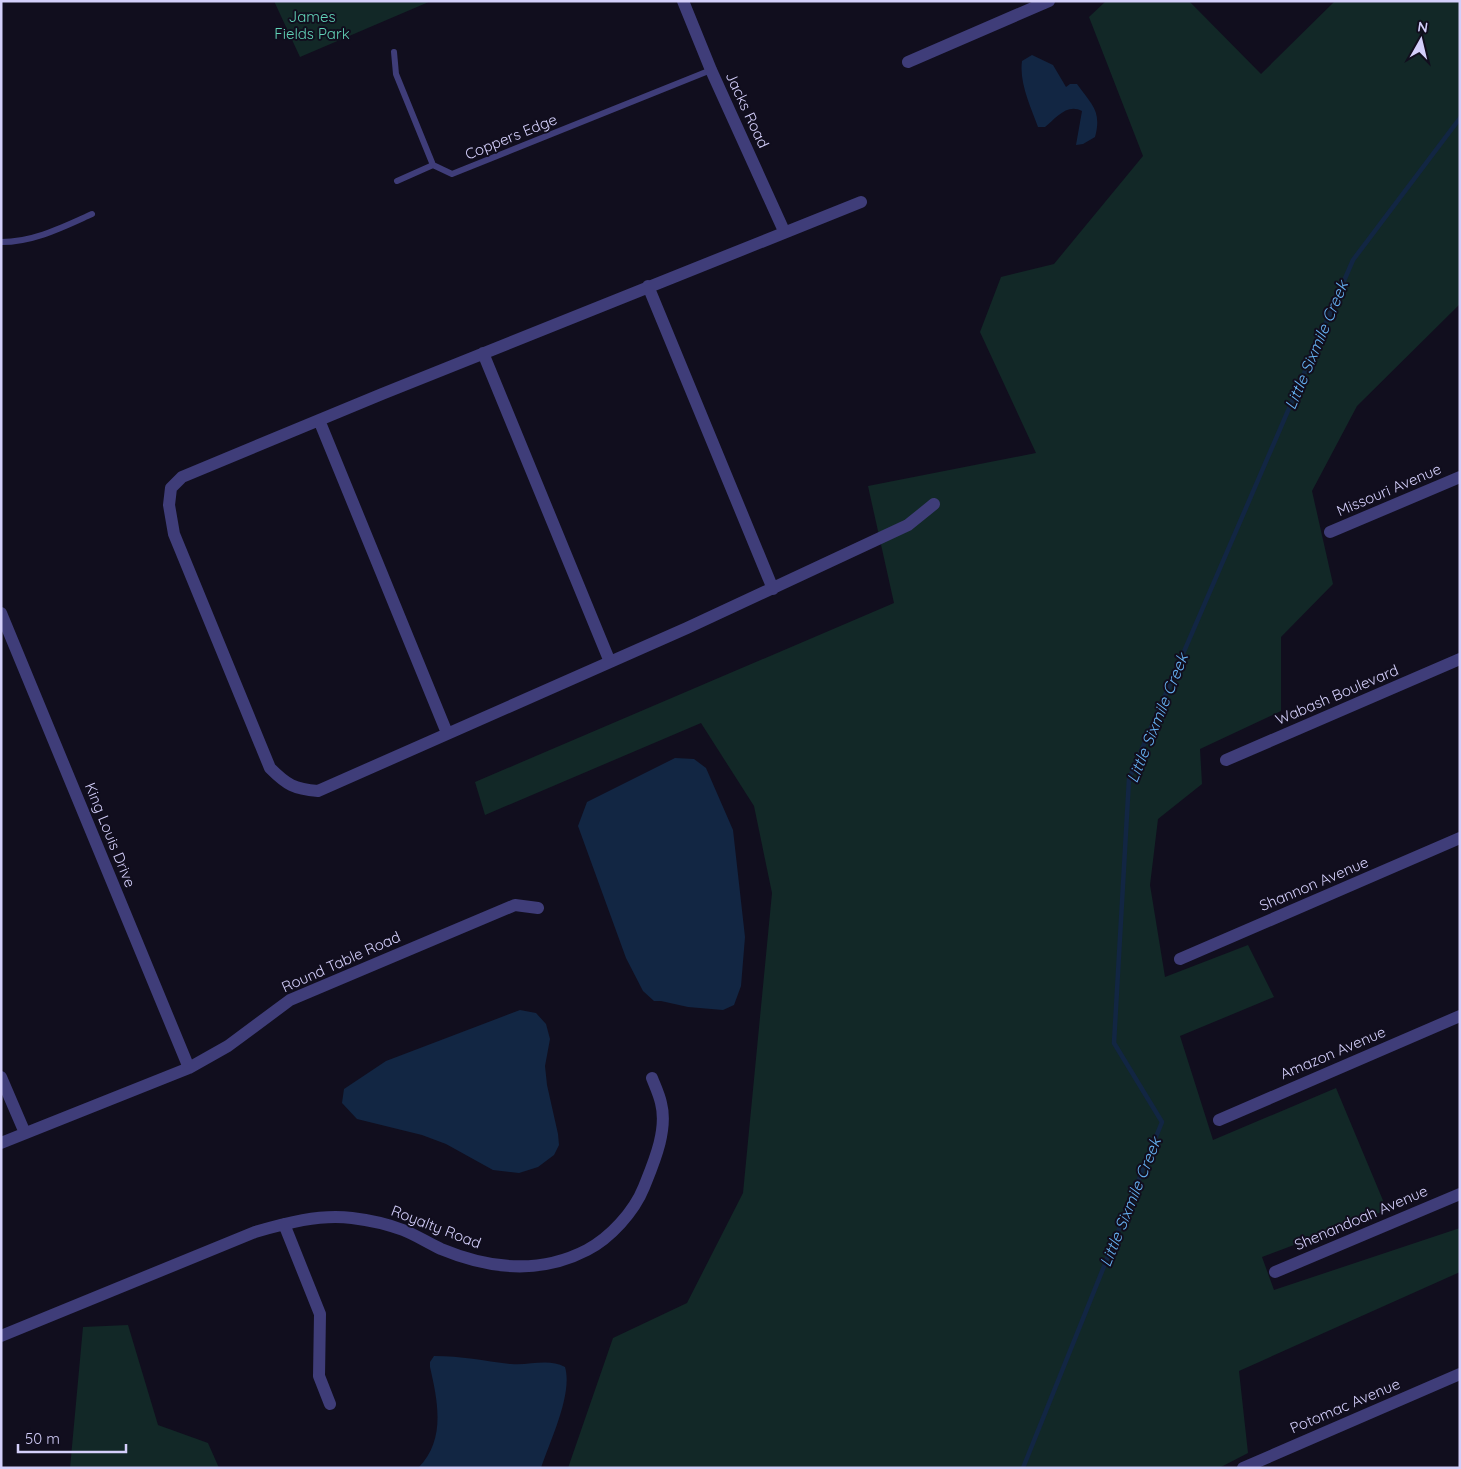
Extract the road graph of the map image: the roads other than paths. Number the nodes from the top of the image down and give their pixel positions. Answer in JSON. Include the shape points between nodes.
{"nodes":[{"id":1,"x":683,"y":1,"type":"edge"},
{"id":2,"x":1049,"y":1,"type":"edge"},
{"id":3,"x":394,"y":52,"type":"dead end"},
{"id":4,"x":908,"y":62,"type":"dead end"},
{"id":5,"x":711,"y":70,"type":"junction"},
{"id":6,"x":433,"y":165,"type":"junction"},
{"id":7,"x":397,"y":181,"type":"dead end"},
{"id":8,"x":861,"y":202,"type":"dead end"},
{"id":9,"x":92,"y":214,"type":"dead end"},
{"id":10,"x":784,"y":231,"type":"junction"},
{"id":11,"x":1,"y":242,"type":"edge"},
{"id":12,"x":648,"y":286,"type":"junction"},
{"id":13,"x":483,"y":353,"type":"junction"},
{"id":14,"x":319,"y":420,"type":"junction"},
{"id":15,"x":1460,"y":477,"type":"edge"},
{"id":16,"x":934,"y":504,"type":"dead end"},
{"id":17,"x":1330,"y":532,"type":"dead end"},
{"id":18,"x":773,"y":588,"type":"junction"},
{"id":19,"x":1,"y":613,"type":"edge"},
{"id":20,"x":1460,"y":659,"type":"edge"},
{"id":21,"x":610,"y":662,"type":"junction"},
{"id":22,"x":447,"y":733,"type":"junction"},
{"id":23,"x":1226,"y":760,"type":"dead end"},
{"id":24,"x":1460,"y":838,"type":"edge"},
{"id":25,"x":538,"y":908,"type":"dead end"},
{"id":26,"x":1180,"y":959,"type":"dead end"},
{"id":27,"x":1460,"y":1016,"type":"edge"},
{"id":28,"x":189,"y":1068,"type":"junction"},
{"id":29,"x":1,"y":1077,"type":"edge"},
{"id":30,"x":652,"y":1078,"type":"dead end"},
{"id":31,"x":1219,"y":1120,"type":"dead end"},
{"id":32,"x":24,"y":1133,"type":"junction"},
{"id":33,"x":1,"y":1143,"type":"edge"},
{"id":34,"x":1460,"y":1194,"type":"edge"},
{"id":35,"x":284,"y":1224,"type":"junction"},
{"id":36,"x":1275,"y":1272,"type":"dead end"},
{"id":37,"x":1,"y":1336,"type":"edge"},
{"id":38,"x":1460,"y":1374,"type":"edge"},
{"id":39,"x":330,"y":1404,"type":"dead end"},
{"id":40,"x":1243,"y":1468,"type":"edge"}],
"edges":[{"from":1,"to":5,"type":"street","name":"Jacks Road"},
{"from":2,"to":4,"type":"street"},
{"from":3,"to":6,"type":"lane","via":[[396,74]]},
{"from":5,"to":6,"type":"lane","name":"Coppers Edge","via":[[452,174]]},
{"from":5,"to":10,"type":"street","name":"Jacks Road"},
{"from":6,"to":7,"type":"lane"},
{"from":8,"to":10,"type":"street"},
{"from":9,"to":11,"type":"lane","via":[[41,236]]},
{"from":10,"to":12,"type":"street"},
{"from":12,"to":13,"type":"street"},
{"from":12,"to":18,"type":"street"},
{"from":13,"to":14,"type":"street"},
{"from":13,"to":21,"type":"street"},
{"from":14,"to":22,"type":"street"},
{"from":14,"to":22,"type":"street","via":[[182,477],[170,488],[169,505],[177,543],[270,768],[284,782],[298,789],[318,790]]},
{"from":15,"to":17,"type":"street","name":"Missouri Avenue"},
{"from":16,"to":18,"type":"street","via":[[908,525]]},
{"from":18,"to":21,"type":"street"},
{"from":19,"to":28,"type":"street","name":"King Louis Drive"},
{"from":20,"to":23,"type":"street","name":"Wabash Boulevard"},
{"from":21,"to":22,"type":"street"},
{"from":24,"to":26,"type":"street","name":"Shannon Avenue"},
{"from":25,"to":28,"type":"street","name":"Round Table Road","via":[[515,905],[290,1000],[228,1046]]},
{"from":27,"to":31,"type":"street","name":"Amazon Avenue"},
{"from":28,"to":32,"type":"street","name":"Round Table Road"},
{"from":29,"to":32,"type":"street"},
{"from":30,"to":35,"type":"street","name":"Royalty Road","via":[[662,1104],[661,1134],[641,1193],[616,1229],[596,1246],[572,1258],[524,1268],[488,1264],[381,1223],[324,1217]]},
{"from":32,"to":33,"type":"street","name":"Round Table Road"},
{"from":34,"to":36,"type":"street","name":"Shenandoah Avenue"},
{"from":35,"to":37,"type":"street","name":"Royalty Road","via":[[255,1232]]},
{"from":35,"to":39,"type":"street","via":[[320,1314],[319,1376]]},
{"from":38,"to":40,"type":"street","name":"Potomac Avenue"}]}
